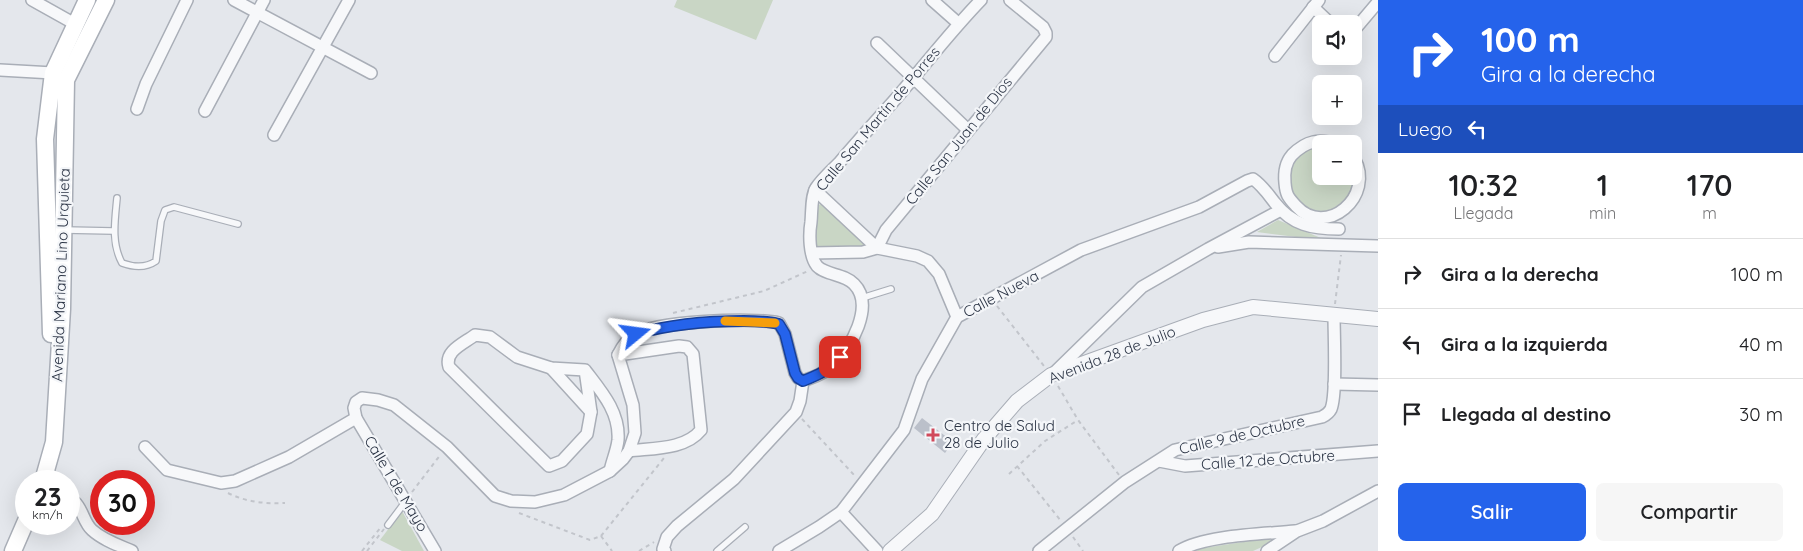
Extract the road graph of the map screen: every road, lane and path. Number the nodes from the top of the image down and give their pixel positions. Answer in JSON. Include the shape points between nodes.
{"nodes":[{"id":1,"x":32,"y":0,"type":"edge"},
{"id":2,"x":87,"y":0,"type":"edge"},
{"id":3,"x":106,"y":0,"type":"edge"},
{"id":4,"x":187,"y":0,"type":"edge"},
{"id":5,"x":234,"y":0,"type":"edge"},
{"id":6,"x":264,"y":0,"type":"edge"},
{"id":7,"x":349,"y":0,"type":"edge"},
{"id":8,"x":932,"y":0,"type":"edge"},
{"id":9,"x":981,"y":0,"type":"edge"},
{"id":10,"x":1010,"y":0,"type":"edge"},
{"id":11,"x":1378,"y":2,"type":"edge"},
{"id":12,"x":1316,"y":4,"type":"edge"},
{"id":13,"x":257,"y":13,"type":"junction"},
{"id":14,"x":1324,"y":15,"type":"edge"},
{"id":15,"x":1362,"y":21,"type":"edge"},
{"id":16,"x":958,"y":23,"type":"junction"},
{"id":17,"x":75,"y":24,"type":"junction"},
{"id":18,"x":877,"y":44,"type":"dead end"},
{"id":19,"x":322,"y":47,"type":"junction"},
{"id":20,"x":1275,"y":56,"type":"dead end"},
{"id":21,"x":0,"y":70,"type":"edge"},
{"id":22,"x":53,"y":73,"type":"junction"},
{"id":23,"x":371,"y":73,"type":"dead end"},
{"id":24,"x":914,"y":79,"type":"junction"},
{"id":25,"x":136,"y":109,"type":"dead end"},
{"id":26,"x":205,"y":111,"type":"dead end"},
{"id":27,"x":968,"y":130,"type":"junction"},
{"id":28,"x":274,"y":135,"type":"dead end"},
{"id":29,"x":1312,"y":142,"type":"edge"},
{"id":30,"x":1359,"y":185,"type":"edge"},
{"id":31,"x":815,"y":190,"type":"junction"},
{"id":32,"x":117,"y":198,"type":"dead end"},
{"id":33,"x":1281,"y":210,"type":"junction"},
{"id":34,"x":1332,"y":216,"type":"junction"},
{"id":35,"x":238,"y":224,"type":"dead end"},
{"id":36,"x":1339,"y":229,"type":"junction"},
{"id":37,"x":63,"y":230,"type":"junction"},
{"id":38,"x":114,"y":231,"type":"junction"},
{"id":39,"x":1345,"y":245,"type":"junction"},
{"id":40,"x":1378,"y":246,"type":"edge"},
{"id":41,"x":877,"y":248,"type":"junction"},
{"id":42,"x":1208,"y":249,"type":"junction"},
{"id":43,"x":812,"y":253,"type":"junction"},
{"id":44,"x":817,"y":266,"type":"junction"},
{"id":45,"x":891,"y":289,"type":"dead end"},
{"id":46,"x":862,"y":298,"type":"junction"},
{"id":47,"x":992,"y":299,"type":"junction"},
{"id":48,"x":1334,"y":316,"type":"junction"},
{"id":49,"x":957,"y":317,"type":"junction"},
{"id":50,"x":1378,"y":319,"type":"edge"},
{"id":51,"x":660,"y":327,"type":"junction"},
{"id":52,"x":618,"y":355,"type":"junction"},
{"id":53,"x":551,"y":368,"type":"junction"},
{"id":54,"x":585,"y":370,"type":"junction"},
{"id":55,"x":1052,"y":375,"type":"junction"},
{"id":56,"x":803,"y":381,"type":"junction"},
{"id":57,"x":1334,"y":384,"type":"junction"},
{"id":58,"x":1378,"y":385,"type":"edge"},
{"id":59,"x":56,"y":396,"type":"junction"},
{"id":60,"x":591,"y":412,"type":"junction"},
{"id":61,"x":796,"y":412,"type":"junction"},
{"id":62,"x":356,"y":418,"type":"junction"},
{"id":63,"x":1078,"y":420,"type":"junction"},
{"id":64,"x":144,"y":447,"type":"dead end"},
{"id":65,"x":447,"y":447,"type":"junction"},
{"id":66,"x":628,"y":451,"type":"junction"},
{"id":67,"x":1378,"y":451,"type":"edge"},
{"id":68,"x":1159,"y":461,"type":"junction"},
{"id":69,"x":658,"y":464,"type":"dead end"},
{"id":70,"x":1017,"y":466,"type":"junction"},
{"id":71,"x":46,"y":470,"type":"edge"},
{"id":72,"x":610,"y":471,"type":"junction"},
{"id":73,"x":1008,"y":474,"type":"dead end"},
{"id":74,"x":1125,"y":482,"type":"junction"},
{"id":75,"x":221,"y":483,"type":"junction"},
{"id":76,"x":862,"y":483,"type":"junction"},
{"id":77,"x":1378,"y":491,"type":"edge"},
{"id":78,"x":406,"y":500,"type":"junction"},
{"id":79,"x":285,"y":503,"type":"dead end"},
{"id":80,"x":80,"y":509,"type":"edge"},
{"id":81,"x":840,"y":512,"type":"junction"},
{"id":82,"x":527,"y":516,"type":"dead end"},
{"id":83,"x":388,"y":524,"type":"junction"},
{"id":84,"x":745,"y":527,"type":"dead end"},
{"id":85,"x":1067,"y":528,"type":"junction"},
{"id":86,"x":1297,"y":531,"type":"junction"},
{"id":87,"x":20,"y":535,"type":"edge"},
{"id":88,"x":601,"y":536,"type":"junction"},
{"id":89,"x":667,"y":537,"type":"junction"},
{"id":90,"x":13,"y":551,"type":"edge"},
{"id":91,"x":132,"y":551,"type":"edge"},
{"id":92,"x":362,"y":551,"type":"edge"},
{"id":93,"x":366,"y":551,"type":"edge"},
{"id":94,"x":435,"y":551,"type":"edge"},
{"id":95,"x":612,"y":551,"type":"edge"},
{"id":96,"x":639,"y":551,"type":"edge"},
{"id":97,"x":664,"y":551,"type":"edge"},
{"id":98,"x":717,"y":551,"type":"edge"},
{"id":99,"x":779,"y":551,"type":"edge"},
{"id":100,"x":877,"y":551,"type":"edge"},
{"id":101,"x":890,"y":551,"type":"edge"},
{"id":102,"x":1039,"y":551,"type":"edge"},
{"id":103,"x":1083,"y":551,"type":"edge"},
{"id":104,"x":1179,"y":551,"type":"edge"},
{"id":105,"x":1267,"y":551,"type":"edge"}],
"edges":[{"from":1,"to":17,"type":"street"},
{"from":2,"to":17,"type":"main road","name":"Avenida Mariano Lino Urquieta"},
{"from":3,"to":37,"type":"main road","name":"Avenida Mariano Lino Urquieta","via":[[66,80]]},
{"from":4,"to":25,"type":"street"},
{"from":5,"to":13,"type":"street"},
{"from":6,"to":13,"type":"street"},
{"from":7,"to":19,"type":"street"},
{"from":8,"to":16,"type":"street"},
{"from":9,"to":16,"type":"street","name":"Calle San Martín de Porres"},
{"from":10,"to":27,"type":"street","name":"Calle San Juan de Dios","via":[[1043,28],[1046,37]]},
{"from":11,"to":15,"type":"street"},
{"from":12,"to":14,"type":"street"},
{"from":12,"to":20,"type":"street"},
{"from":13,"to":19,"type":"street"},
{"from":13,"to":26,"type":"street"},
{"from":16,"to":24,"type":"street","name":"Calle San Martín de Porres"},
{"from":17,"to":22,"type":"main road","name":"Avenida Mariano Lino Urquieta"},
{"from":18,"to":24,"type":"street"},
{"from":19,"to":23,"type":"street"},
{"from":19,"to":28,"type":"street"},
{"from":21,"to":22,"type":"street"},
{"from":22,"to":59,"type":"main road","name":"Avenida Mariano Lino Urquieta","via":[[45,138],[50,327]]},
{"from":24,"to":27,"type":"street"},
{"from":24,"to":31,"type":"street","name":"Calle San Martín de Porres"},
{"from":27,"to":41,"type":"street","name":"Calle San Juan de Dios","via":[[886,230]]},
{"from":29,"to":34,"type":"street","via":[[1300,147],[1289,158],[1284,172],[1286,196],[1302,213],[1317,218]]},
{"from":30,"to":34,"type":"street","via":[[1356,197],[1340,213]]},
{"from":31,"to":41,"type":"street"},
{"from":31,"to":43,"type":"street","name":"Calle San Martín de Porres","via":[[810,228]]},
{"from":32,"to":38,"type":"lane"},
{"from":33,"to":36,"type":"street","via":[[1299,223],[1317,229]]},
{"from":33,"to":42,"type":"street"},
{"from":33,"to":47,"type":"street","name":"Calle Nueva","via":[[1253,179],[1199,206],[1082,250]]},
{"from":34,"to":36,"type":"street"},
{"from":35,"to":38,"type":"lane","via":[[174,207],[165,210],[156,261],[150,265],[122,263],[117,255]]},
{"from":36,"to":39,"type":"street"},
{"from":37,"to":38,"type":"lane"},
{"from":37,"to":59,"type":"main road","name":"Avenida Mariano Lino Urquieta"},
{"from":39,"to":40,"type":"street"},
{"from":39,"to":42,"type":"street","via":[[1249,242]]},
{"from":39,"to":48,"type":"path"},
{"from":41,"to":43,"type":"street","via":[[863,252]]},
{"from":41,"to":49,"type":"street","via":[[928,261],[939,274]]},
{"from":42,"to":55,"type":"street","via":[[1142,288]]},
{"from":43,"to":44,"type":"street","name":"Calle San Martín de Porres"},
{"from":44,"to":46,"type":"street","via":[[854,283]]},
{"from":44,"to":51,"type":"path","via":[[764,290],[667,315]]},
{"from":45,"to":46,"type":"lane"},
{"from":46,"to":56,"type":"street","via":[[860,321],[846,349],[833,365]]},
{"from":47,"to":49,"type":"street","name":"Calle Nueva"},
{"from":47,"to":55,"type":"path"},
{"from":48,"to":50,"type":"street","name":"Avenida 28 de Julio"},
{"from":48,"to":55,"type":"street","name":"Avenida 28 de Julio","via":[[1253,307],[1203,320]]},
{"from":48,"to":57,"type":"street"},
{"from":49,"to":76,"type":"street","name":"Calle Nueva","via":[[922,379],[904,430]]},
{"from":51,"to":52,"type":"street","via":[[636,334],[623,344]]},
{"from":51,"to":56,"type":"street","via":[[718,321],[770,321],[779,324],[785,334],[795,373]]},
{"from":52,"to":66,"type":"street","via":[[633,405],[635,433]]},
{"from":52,"to":66,"type":"street","via":[[687,347],[692,354],[701,430],[696,437],[675,446]]},
{"from":53,"to":54,"type":"street"},
{"from":53,"to":60,"type":"street"},
{"from":53,"to":60,"type":"street","via":[[517,357],[490,337],[475,335],[449,353],[447,361],[449,367],[548,466],[562,461],[588,434]]},
{"from":54,"to":60,"type":"street"},
{"from":54,"to":72,"type":"street","via":[[614,413],[618,440]]},
{"from":55,"to":63,"type":"path"},
{"from":55,"to":101,"type":"street","name":"Avenida 28 de Julio","via":[[1017,401],[984,439],[932,514]]},
{"from":56,"to":61,"type":"street"},
{"from":57,"to":58,"type":"street"},
{"from":57,"to":68,"type":"street","name":"Calle 9 de Octubre","via":[[1331,408],[1322,417],[1175,450]]},
{"from":59,"to":71,"type":"main road","via":[[54,442]]},
{"from":61,"to":76,"type":"path"},
{"from":61,"to":89,"type":"street","via":[[734,479]]},
{"from":62,"to":65,"type":"street","via":[[354,408],[362,398],[394,405]]},
{"from":62,"to":75,"type":"street","via":[[289,457],[235,481]]},
{"from":62,"to":78,"type":"street","name":"Calle 1 de Mayo"},
{"from":63,"to":70,"type":"path","via":[[1045,441]]},
{"from":63,"to":74,"type":"path"},
{"from":64,"to":75,"type":"street","via":[[167,470]]},
{"from":65,"to":72,"type":"street","via":[[495,496],[511,501],[535,502],[564,495]]},
{"from":65,"to":78,"type":"path"},
{"from":66,"to":72,"type":"street"},
{"from":67,"to":68,"type":"street","name":"Calle 12 de Octubre","via":[[1185,466]]},
{"from":68,"to":74,"type":"street","name":"Calle 9 de Octubre"},
{"from":69,"to":88,"type":"path"},
{"from":70,"to":73,"type":"path"},
{"from":70,"to":85,"type":"path"},
{"from":74,"to":85,"type":"street","name":"Calle 9 de Octubre"},
{"from":75,"to":79,"type":"path","via":[[228,494],[244,500]]},
{"from":76,"to":81,"type":"street","name":"Calle Nueva"},
{"from":77,"to":86,"type":"street","via":[[1323,522]]},
{"from":78,"to":83,"type":"lane"},
{"from":78,"to":94,"type":"street","name":"Calle 1 de Mayo"},
{"from":80,"to":91,"type":"street","via":[[91,529]]},
{"from":81,"to":99,"type":"street","name":"Calle Nueva"},
{"from":81,"to":100,"type":"street"},
{"from":82,"to":88,"type":"path","via":[[590,540]]},
{"from":83,"to":92,"type":"path"},
{"from":83,"to":93,"type":"path"},
{"from":84,"to":98,"type":"lane"},
{"from":85,"to":102,"type":"street","name":"Calle 9 de Octubre"},
{"from":85,"to":103,"type":"path"},
{"from":86,"to":104,"type":"street","via":[[1230,537]]},
{"from":86,"to":105,"type":"street"},
{"from":87,"to":90,"type":"main road"},
{"from":88,"to":95,"type":"path"},
{"from":89,"to":96,"type":"path"},
{"from":89,"to":97,"type":"street"}]}
